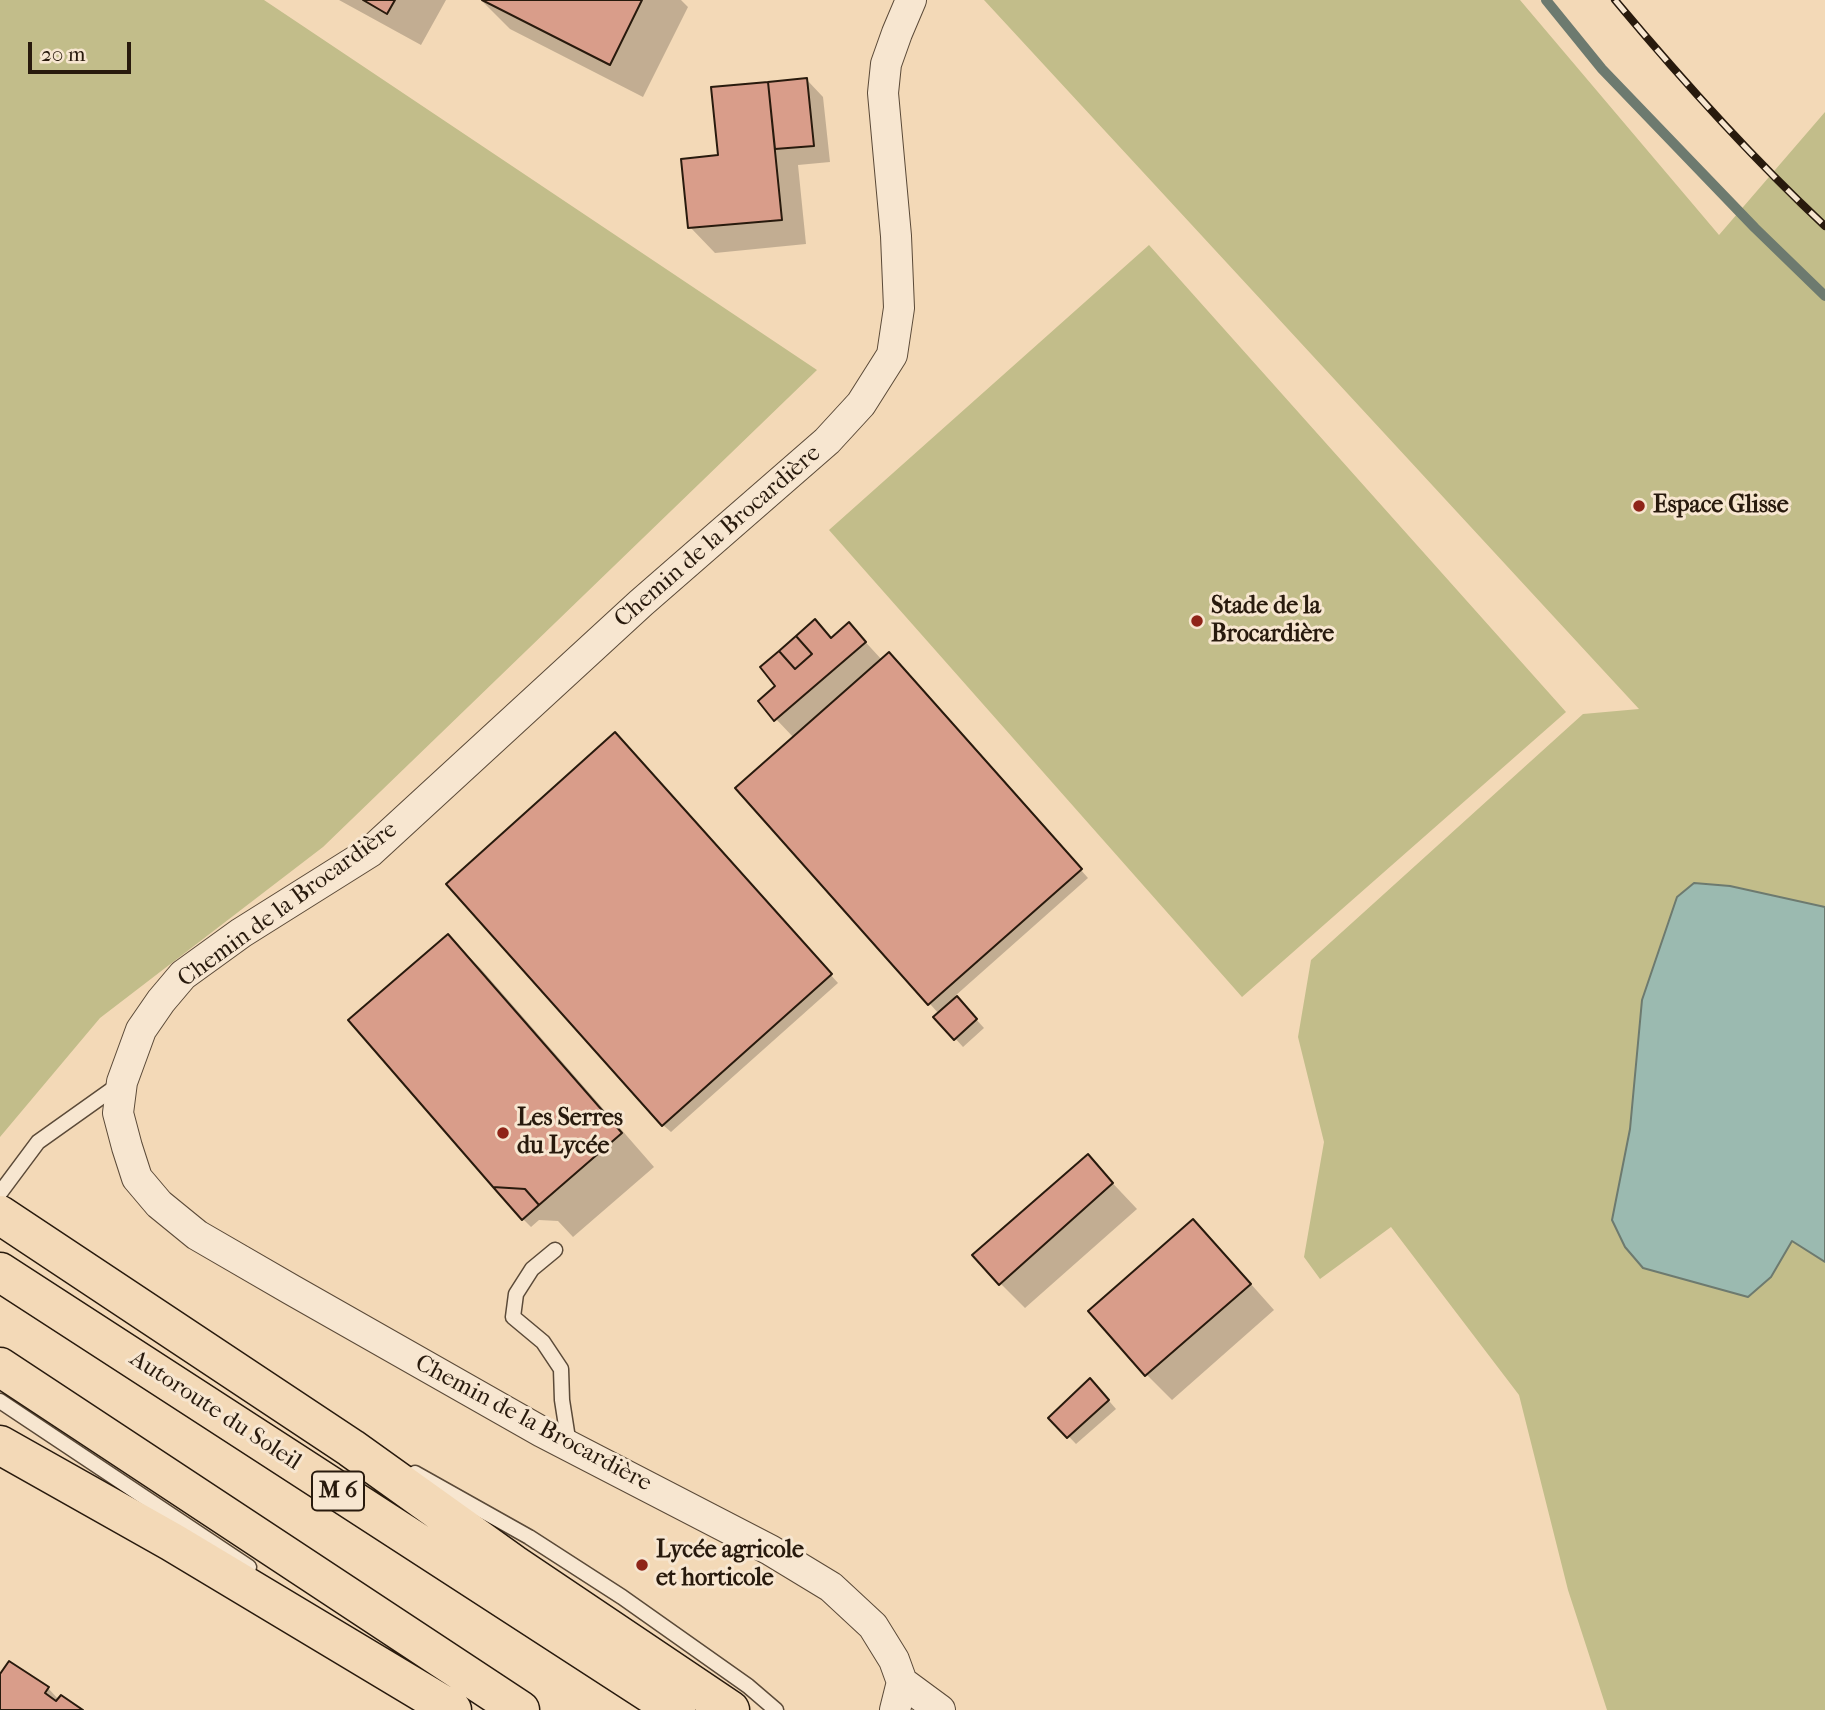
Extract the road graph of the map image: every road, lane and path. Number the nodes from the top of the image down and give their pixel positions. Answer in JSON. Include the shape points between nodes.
{"nodes":[{"id":1,"x":911,"y":0,"type":"edge"},
{"id":2,"x":122,"y":1082,"type":"junction"},
{"id":3,"x":0,"y":1193,"type":"edge"},
{"id":4,"x":0,"y":1215,"type":"edge"},
{"id":5,"x":555,"y":1250,"type":"dead end"},
{"id":6,"x":0,"y":1272,"type":"edge"},
{"id":7,"x":0,"y":1367,"type":"edge"},
{"id":8,"x":0,"y":1401,"type":"edge"},
{"id":9,"x":0,"y":1445,"type":"edge"},
{"id":10,"x":569,"y":1446,"type":"junction"},
{"id":11,"x":351,"y":1448,"type":"junction"},
{"id":12,"x":258,"y":1573,"type":"dead end"},
{"id":13,"x":314,"y":1611,"type":"dead end"},
{"id":14,"x":898,"y":1696,"type":"edge"},
{"id":15,"x":454,"y":1710,"type":"edge"},
{"id":16,"x":520,"y":1710,"type":"edge"},
{"id":17,"x":676,"y":1710,"type":"edge"},
{"id":18,"x":730,"y":1710,"type":"edge"},
{"id":19,"x":776,"y":1710,"type":"edge"},
{"id":20,"x":940,"y":1710,"type":"edge"}],
"edges":[{"from":1,"to":2,"type":"street","name":"Chemin de la Brocardière","via":[[886,64],[883,93],[899,308],[892,355],[861,404],[827,441],[641,603],[370,852],[184,975],[141,1030]]},
{"from":2,"to":3,"type":"lane","via":[[38,1142]]},
{"from":2,"to":10,"type":"street","name":"Chemin de la Brocardière","via":[[118,1113],[137,1178],[159,1204],[197,1235]]},
{"from":4,"to":11,"type":"highway"},
{"from":5,"to":10,"type":"lane","via":[[532,1269],[521,1286],[513,1317],[543,1342],[561,1369]]},
{"from":6,"to":17,"type":"highway","name":"Autoroute du Soleil","number":"M 6"},
{"from":7,"to":16,"type":"highway"},
{"from":8,"to":12,"type":"lane"},
{"from":9,"to":15,"type":"highway"},
{"from":10,"to":14,"type":"street","name":"Chemin de la Brocardière","via":[[770,1550],[831,1587],[873,1626],[894,1660]]},
{"from":11,"to":18,"type":"highway"},
{"from":11,"to":19,"type":"lane","via":[[402,1466],[530,1536]]},
{"from":13,"to":15,"type":"lane"},
{"from":14,"to":20,"type":"street"}]}
